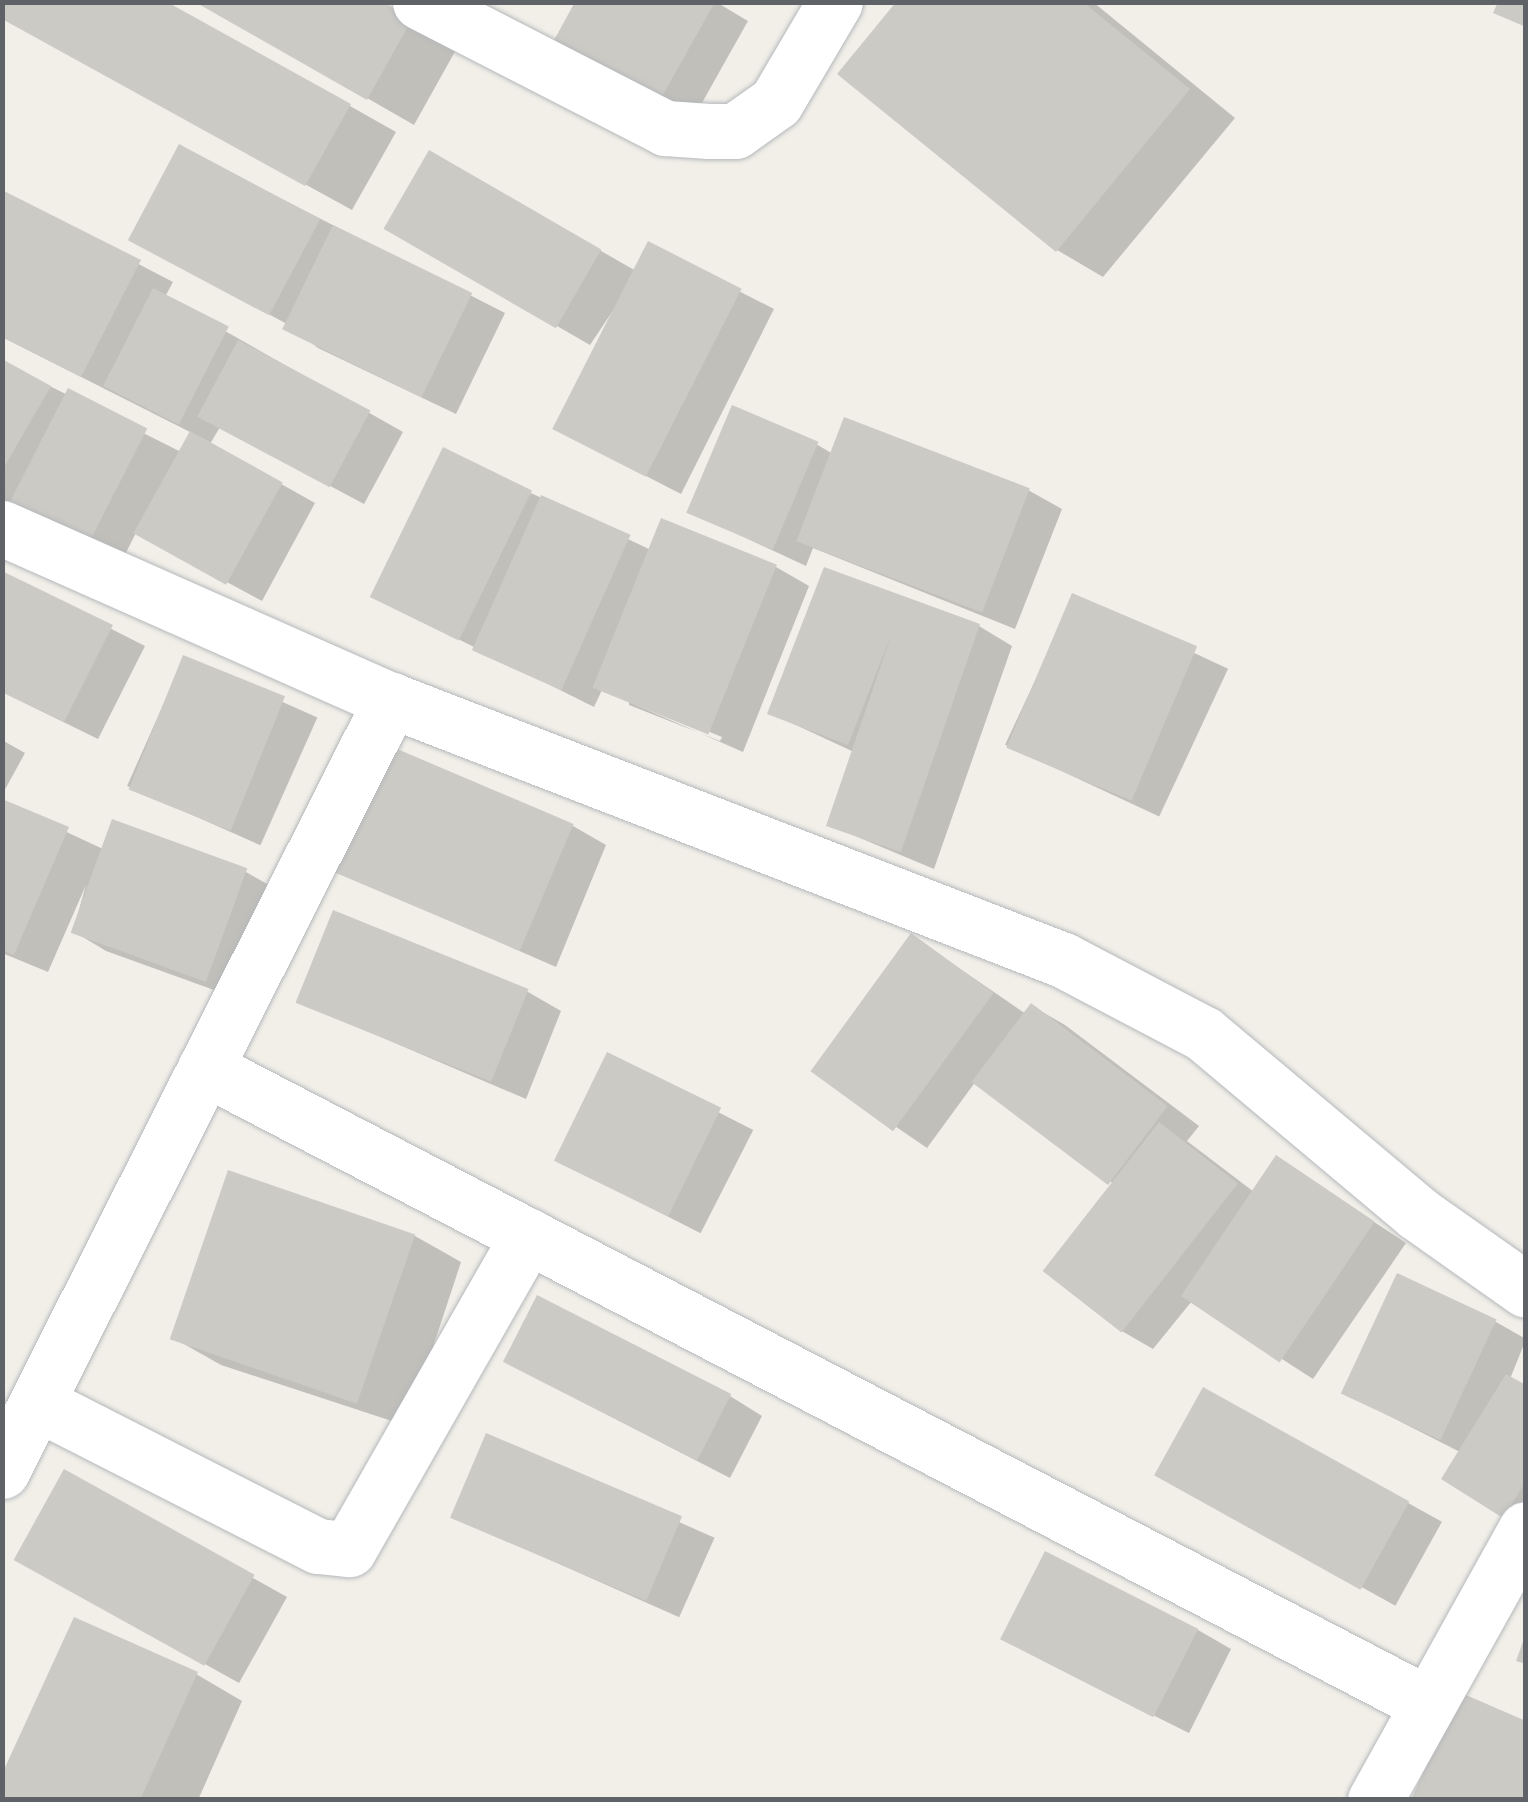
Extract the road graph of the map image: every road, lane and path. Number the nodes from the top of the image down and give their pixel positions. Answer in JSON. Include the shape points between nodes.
{"nodes":[{"id":1,"x":420,"y":2,"type":"edge"},
{"id":2,"x":835,"y":2,"type":"edge"},
{"id":3,"x":2,"y":528,"type":"edge"},
{"id":4,"x":391,"y":700,"type":"junction"},
{"id":5,"x":206,"y":1068,"type":"junction"},
{"id":6,"x":528,"y":1235,"type":"junction"},
{"id":7,"x":1526,"y":1290,"type":"edge"},
{"id":8,"x":37,"y":1403,"type":"junction"},
{"id":9,"x":2,"y":1471,"type":"edge"},
{"id":10,"x":1526,"y":1529,"type":"edge"},
{"id":11,"x":1428,"y":1704,"type":"junction"},
{"id":12,"x":1375,"y":1800,"type":"edge"}],
"edges":[{"from":1,"to":2,"type":"street","via":[[664,128],[708,132],[736,130],[776,102]]},
{"from":3,"to":4,"type":"street"},
{"from":4,"to":5,"type":"street"},
{"from":4,"to":7,"type":"street","via":[[1064,960],[1204,1034],[1417,1212]]},
{"from":5,"to":6,"type":"street"},
{"from":5,"to":8,"type":"street"},
{"from":6,"to":8,"type":"street","via":[[349,1549],[318,1546]]},
{"from":6,"to":11,"type":"street"},
{"from":8,"to":9,"type":"street"},
{"from":10,"to":11,"type":"street"},
{"from":11,"to":12,"type":"street"}]}
